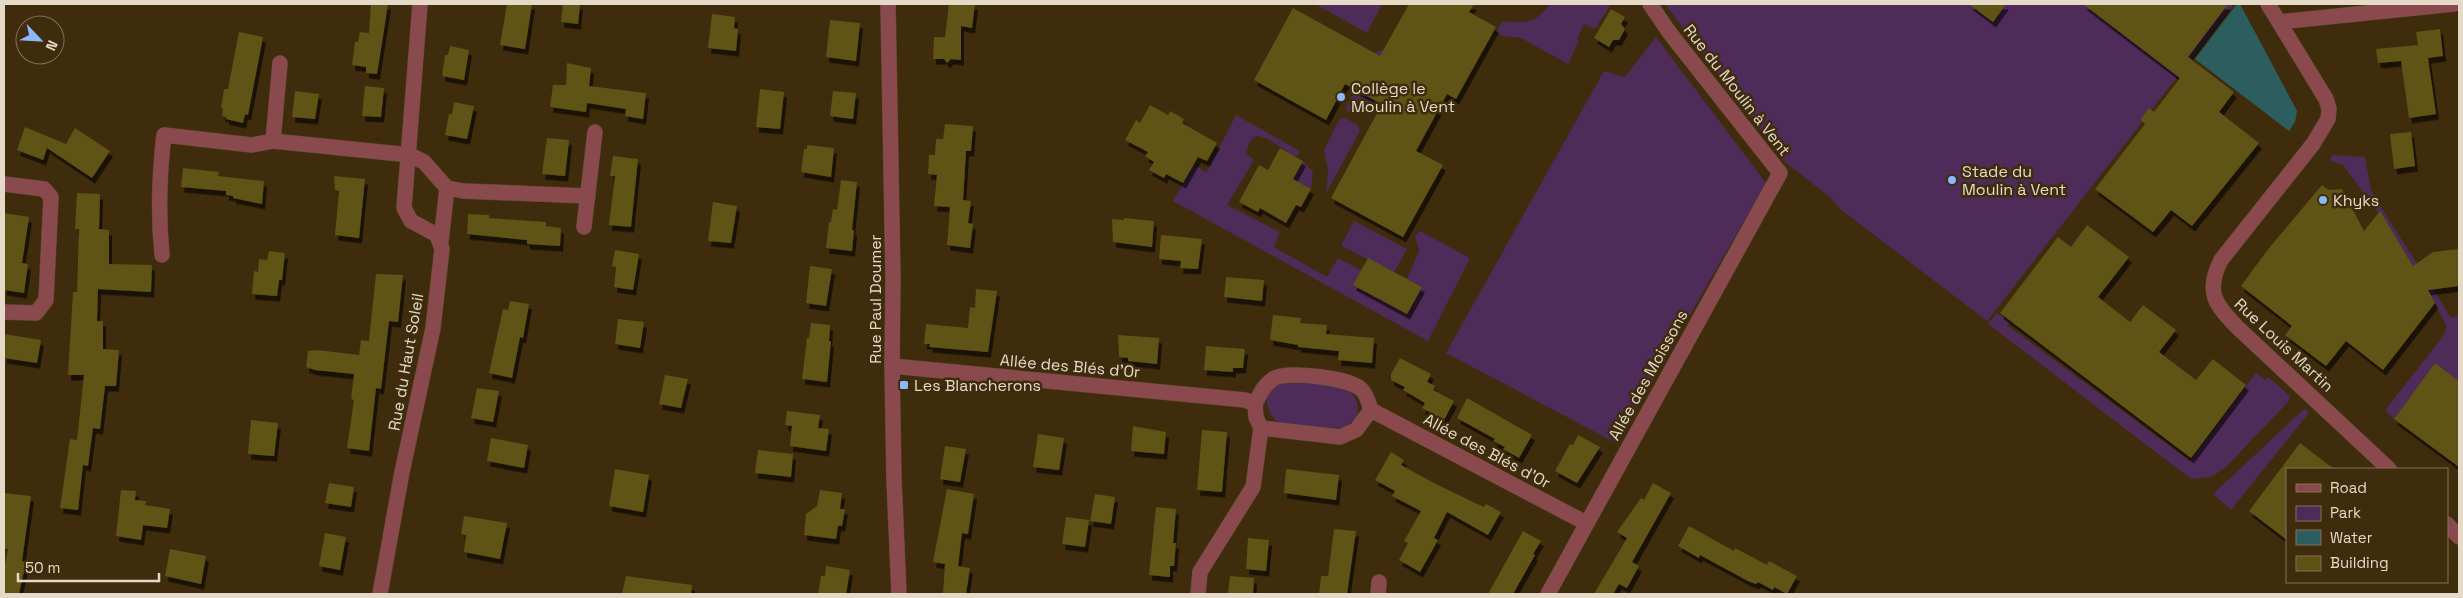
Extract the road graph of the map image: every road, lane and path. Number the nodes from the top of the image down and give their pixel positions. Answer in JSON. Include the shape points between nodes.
{"nodes":[{"id":1,"x":420,"y":4,"type":"edge"},
{"id":2,"x":888,"y":4,"type":"edge"},
{"id":3,"x":1650,"y":4,"type":"edge"},
{"id":4,"x":2268,"y":4,"type":"edge"},
{"id":5,"x":2454,"y":4,"type":"edge"},
{"id":6,"x":2279,"y":22,"type":"junction"},
{"id":7,"x":280,"y":62,"type":"dead end"},
{"id":8,"x":595,"y":132,"type":"dead end"},
{"id":9,"x":273,"y":141,"type":"junction"},
{"id":10,"x":410,"y":155,"type":"junction"},
{"id":11,"x":1780,"y":173,"type":"joint"},
{"id":12,"x":4,"y":184,"type":"edge"},
{"id":13,"x":446,"y":188,"type":"junction"},
{"id":14,"x":588,"y":196,"type":"junction"},
{"id":15,"x":584,"y":227,"type":"dead end"},
{"id":16,"x":441,"y":241,"type":"junction"},
{"id":17,"x":162,"y":255,"type":"dead end"},
{"id":18,"x":4,"y":312,"type":"edge"},
{"id":19,"x":892,"y":366,"type":"junction"},
{"id":20,"x":1250,"y":402,"type":"junction"},
{"id":21,"x":1371,"y":410,"type":"junction"},
{"id":22,"x":1261,"y":428,"type":"junction"},
{"id":23,"x":2388,"y":468,"type":"edge"},
{"id":24,"x":1586,"y":524,"type":"junction"},
{"id":25,"x":2448,"y":525,"type":"edge"},
{"id":26,"x":2459,"y":537,"type":"edge"},
{"id":27,"x":380,"y":594,"type":"edge"},
{"id":28,"x":899,"y":594,"type":"edge"},
{"id":29,"x":1198,"y":594,"type":"edge"},
{"id":30,"x":1548,"y":594,"type":"edge"}],
"edges":[{"from":1,"to":10,"type":"street","via":[[410,116]]},
{"from":2,"to":19,"type":"street","name":"Rue Paul Doumer"},
{"from":3,"to":11,"type":"street","name":"Rue du Moulin à Vent"},
{"from":4,"to":6,"type":"street"},
{"from":5,"to":6,"type":"street"},
{"from":6,"to":23,"type":"street","name":"Rue Louis Martin","via":[[2326,99],[2328,119],[2313,144],[2221,260],[2213,282],[2213,295],[2237,327]]},
{"from":7,"to":9,"type":"street"},
{"from":8,"to":14,"type":"street"},
{"from":9,"to":10,"type":"street"},
{"from":9,"to":17,"type":"street","via":[[252,145],[164,135],[158,177]]},
{"from":10,"to":13,"type":"street","via":[[424,162]]},
{"from":10,"to":16,"type":"street","via":[[404,208],[412,221],[437,234]]},
{"from":11,"to":24,"type":"street","name":"Allée des Moissons"},
{"from":12,"to":18,"type":"street","via":[[44,189],[51,197],[46,300],[36,313]]},
{"from":13,"to":14,"type":"street"},
{"from":13,"to":16,"type":"street"},
{"from":14,"to":15,"type":"street"},
{"from":16,"to":27,"type":"street","name":"Rue du Haut Soleil","via":[[433,328]]},
{"from":19,"to":20,"type":"street","name":"Allée des Blés d'Or"},
{"from":19,"to":28,"type":"street","name":"Rue Paul Doumer"},
{"from":20,"to":21,"type":"street","via":[[1274,378],[1294,374],[1350,382],[1362,389]]},
{"from":20,"to":22,"type":"street"},
{"from":21,"to":22,"type":"street","via":[[1356,430],[1340,437]]},
{"from":21,"to":24,"type":"street","name":"Allée des Blés d'Or"},
{"from":22,"to":29,"type":"street","via":[[1253,487],[1200,572]]},
{"from":24,"to":30,"type":"street","name":"Allée des Moissons"},
{"from":25,"to":26,"type":"street"}]}
